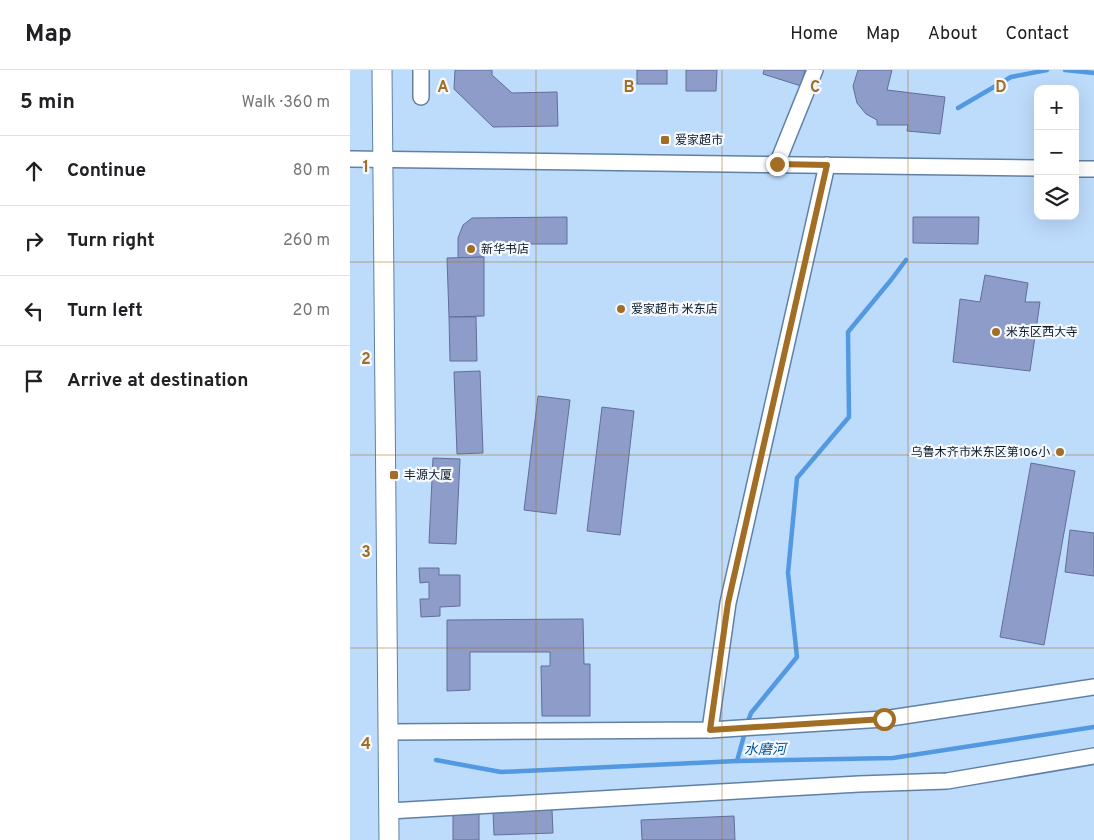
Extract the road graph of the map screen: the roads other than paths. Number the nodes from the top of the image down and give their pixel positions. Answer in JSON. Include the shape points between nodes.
{"nodes":[{"id":1,"x":382,"y":70,"type":"edge"},
{"id":2,"x":421,"y":70,"type":"edge"},
{"id":3,"x":815,"y":70,"type":"edge"},
{"id":4,"x":421,"y":97,"type":"dead end"},
{"id":5,"x":350,"y":159,"type":"edge"},
{"id":6,"x":383,"y":159,"type":"junction"},
{"id":7,"x":777,"y":164,"type":"junction"},
{"id":8,"x":827,"y":165,"type":"junction"},
{"id":9,"x":1034,"y":168,"type":"edge"},
{"id":10,"x":1079,"y":168,"type":"edge"},
{"id":11,"x":1094,"y":169,"type":"edge"},
{"id":12,"x":1094,"y":687,"type":"edge"},
{"id":13,"x":710,"y":730,"type":"junction"},
{"id":14,"x":388,"y":732,"type":"junction"},
{"id":15,"x":1094,"y":756,"type":"edge"},
{"id":16,"x":388,"y":811,"type":"junction"},
{"id":17,"x":389,"y":840,"type":"edge"}],
"edges":[{"from":1,"to":6,"type":"main road"},
{"from":2,"to":4,"type":"street"},
{"from":3,"to":7,"type":"street"},
{"from":5,"to":6,"type":"street"},
{"from":6,"to":7,"type":"street"},
{"from":6,"to":14,"type":"main road"},
{"from":7,"to":8,"type":"street"},
{"from":8,"to":9,"type":"street"},
{"from":8,"to":13,"type":"street","via":[[728,603]]},
{"from":10,"to":11,"type":"street"},
{"from":12,"to":13,"type":"street","via":[[884,719]]},
{"from":13,"to":14,"type":"street"},
{"from":14,"to":16,"type":"main road"},
{"from":15,"to":16,"type":"street","via":[[947,781]]},
{"from":16,"to":17,"type":"main road"}]}
